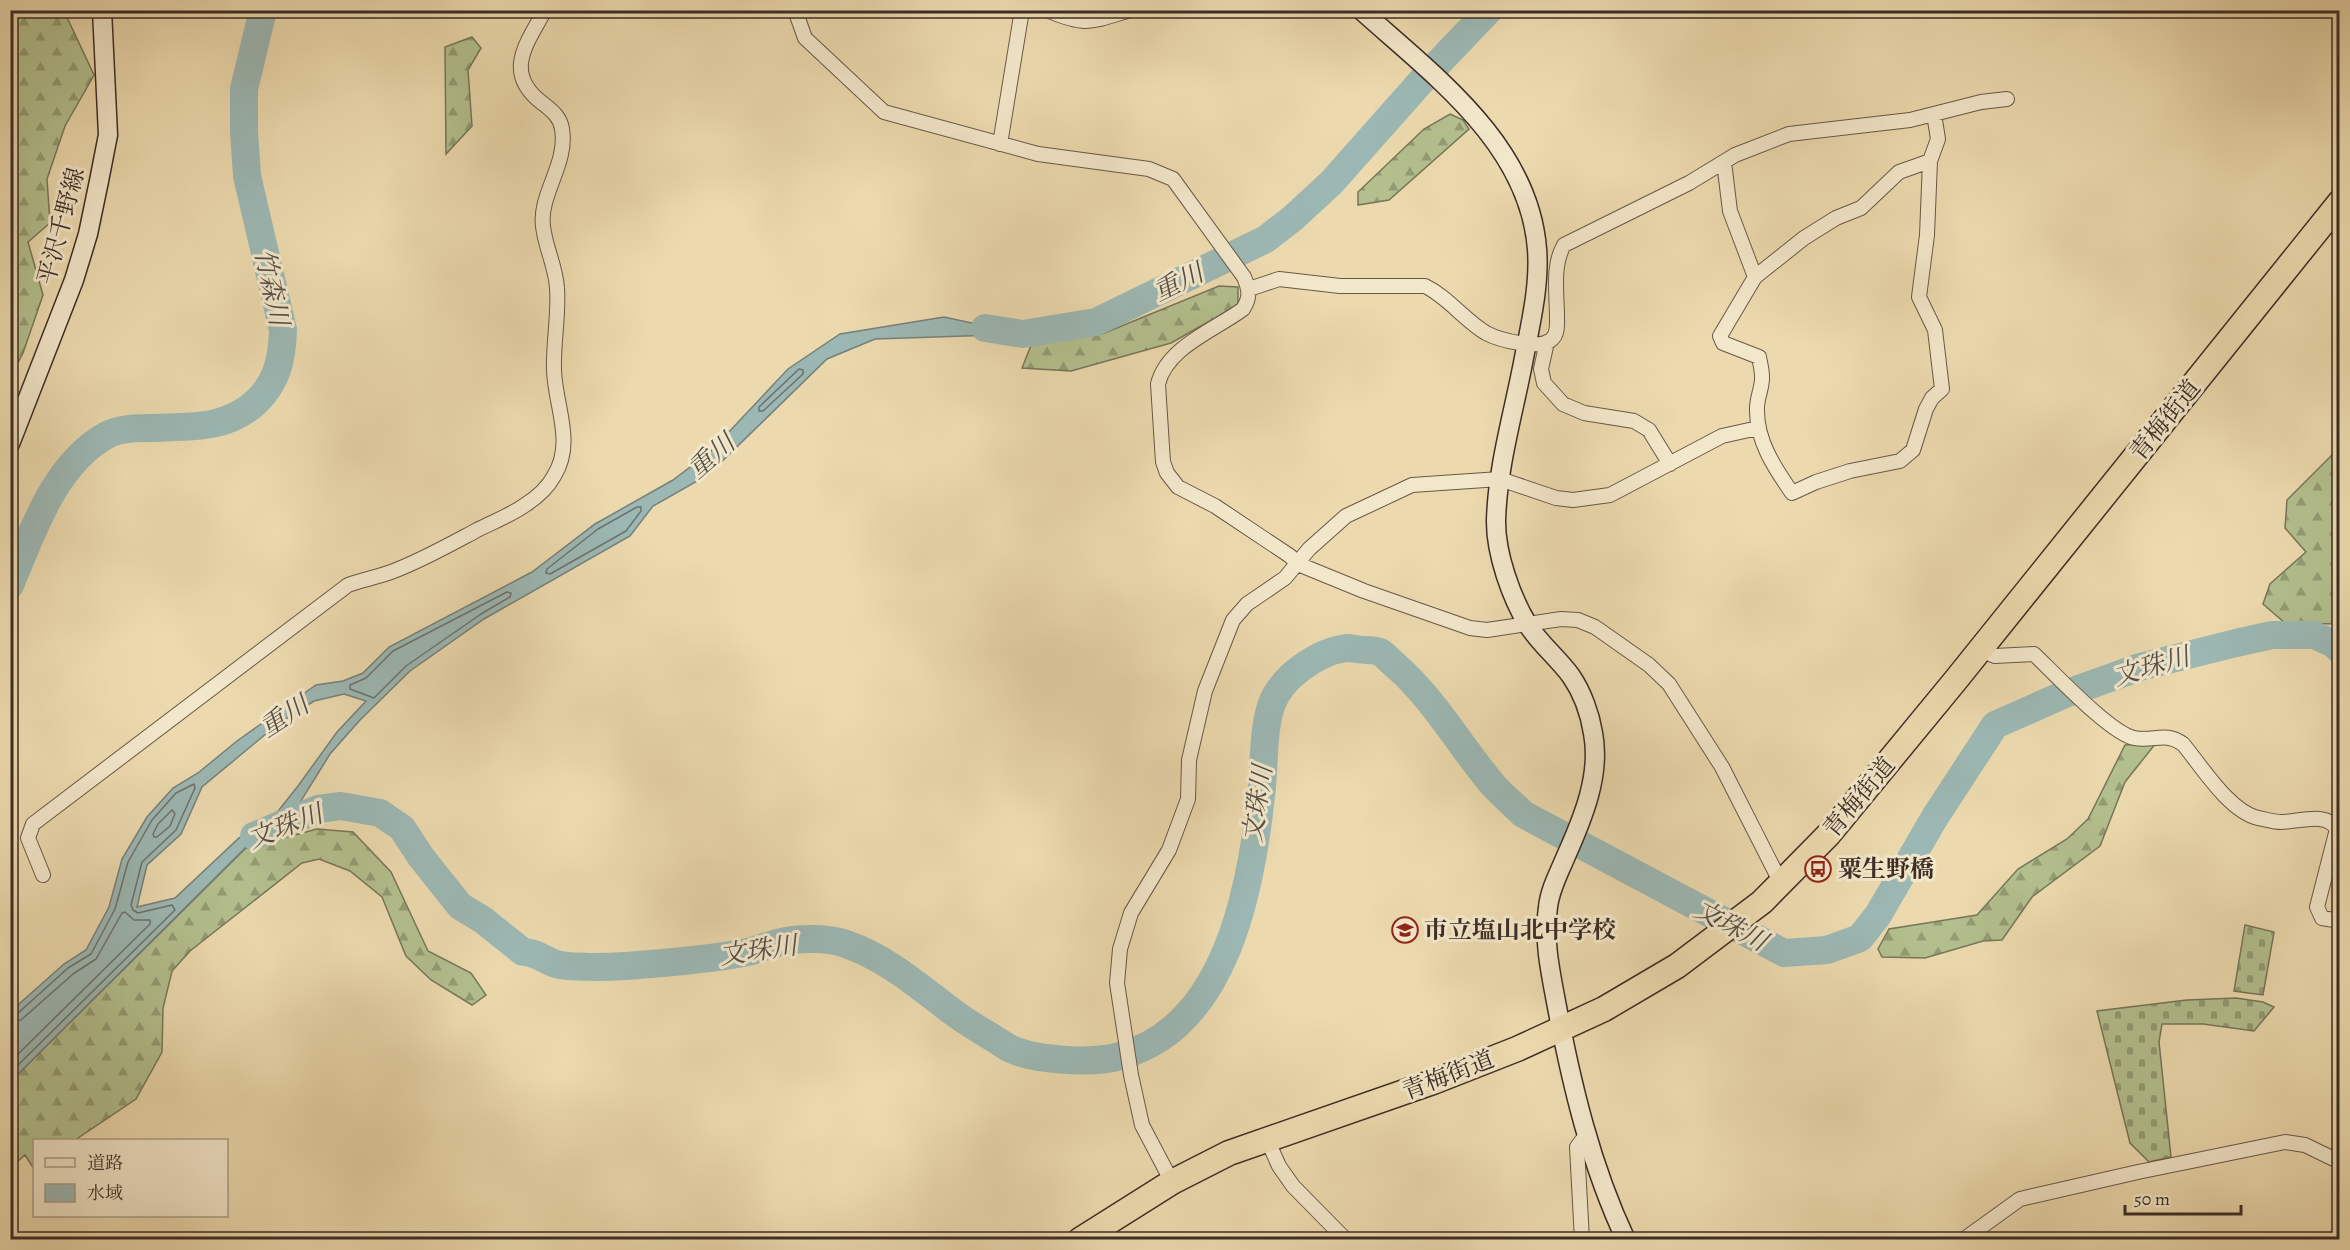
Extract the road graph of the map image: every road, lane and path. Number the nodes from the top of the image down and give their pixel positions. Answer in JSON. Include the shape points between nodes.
{"nodes":[{"id":1,"x":102,"y":10,"type":"edge"},
{"id":2,"x":545,"y":10,"type":"edge"},
{"id":3,"x":795,"y":10,"type":"edge"},
{"id":4,"x":1022,"y":10,"type":"edge"},
{"id":5,"x":1047,"y":10,"type":"edge"},
{"id":6,"x":1130,"y":10,"type":"edge"},
{"id":7,"x":1361,"y":10,"type":"edge"},
{"id":8,"x":2007,"y":99,"type":"dead end"},
{"id":9,"x":1934,"y":114,"type":"junction"},
{"id":10,"x":1000,"y":144,"type":"junction"},
{"id":11,"x":1930,"y":161,"type":"junction"},
{"id":12,"x":1724,"y":162,"type":"junction"},
{"id":13,"x":2340,"y":202,"type":"edge"},
{"id":14,"x":1755,"y":277,"type":"junction"},
{"id":15,"x":1247,"y":283,"type":"junction"},
{"id":16,"x":1547,"y":342,"type":"junction"},
{"id":17,"x":1526,"y":344,"type":"junction"},
{"id":18,"x":1758,"y":428,"type":"junction"},
{"id":19,"x":10,"y":444,"type":"edge"},
{"id":20,"x":1670,"y":464,"type":"junction"},
{"id":21,"x":1500,"y":479,"type":"junction"},
{"id":22,"x":1298,"y":564,"type":"junction"},
{"id":23,"x":1528,"y":625,"type":"junction"},
{"id":24,"x":1980,"y":650,"type":"junction"},
{"id":25,"x":43,"y":875,"type":"dead end"},
{"id":26,"x":1782,"y":883,"type":"junction"},
{"id":27,"x":2340,"y":921,"type":"edge"},
{"id":28,"x":1561,"y":1029,"type":"junction"},
{"id":29,"x":1586,"y":1135,"type":"junction"},
{"id":30,"x":1267,"y":1139,"type":"junction"},
{"id":31,"x":2340,"y":1162,"type":"edge"},
{"id":32,"x":1172,"y":1182,"type":"junction"},
{"id":33,"x":1970,"y":1237,"type":"edge"},
{"id":34,"x":1080,"y":1239,"type":"edge"},
{"id":35,"x":1346,"y":1239,"type":"edge"},
{"id":36,"x":1582,"y":1239,"type":"edge"},
{"id":37,"x":1626,"y":1239,"type":"edge"}],
"edges":[{"from":1,"to":19,"type":"street","name":"平沢千野線","via":[[108,135],[92,215],[74,280]]},
{"from":2,"to":25,"type":"street","via":[[520,63],[526,86],[554,112],[562,132],[560,159],[542,214],[557,289],[554,372],[564,442],[554,478],[525,505],[485,526],[391,572],[348,585],[100,771],[33,824],[28,838]]},
{"from":3,"to":10,"type":"street","via":[[805,38],[884,112]]},
{"from":4,"to":10,"type":"street"},
{"from":5,"to":6,"type":"street","via":[[1090,22]]},
{"from":7,"to":17,"type":"street","via":[[1456,96],[1492,137],[1512,168],[1532,219],[1537,249]]},
{"from":8,"to":9,"type":"street"},
{"from":9,"to":11,"type":"street","via":[[1938,139]]},
{"from":9,"to":12,"type":"street","via":[[1789,134]]},
{"from":10,"to":15,"type":"street","via":[[1038,154],[1163,173],[1173,179],[1194,205]]},
{"from":11,"to":14,"type":"street","via":[[1899,172],[1861,208],[1804,238]]},
{"from":11,"to":18,"type":"street","via":[[1919,297],[1935,330],[1942,389],[1926,409],[1913,450],[1900,461],[1850,471],[1792,493],[1774,466]]},
{"from":12,"to":14,"type":"street","via":[[1730,211]]},
{"from":12,"to":16,"type":"street","via":[[1564,245],[1558,254],[1557,329]]},
{"from":13,"to":24,"type":"highway","name":"青梅街道"},
{"from":14,"to":18,"type":"street","via":[[1719,336],[1723,343],[1759,357],[1763,377],[1757,406]]},
{"from":15,"to":17,"type":"street","via":[[1279,279],[1340,286],[1425,286],[1485,333]]},
{"from":15,"to":22,"type":"street","via":[[1248,301],[1243,309],[1194,338],[1160,373],[1163,462],[1178,488],[1215,506]]},
{"from":16,"to":17,"type":"street"},
{"from":16,"to":20,"type":"street","via":[[1541,369],[1544,383],[1563,404],[1584,413],[1634,421],[1649,430]]},
{"from":17,"to":21,"type":"street"},
{"from":18,"to":20,"type":"street","via":[[1722,436]]},
{"from":20,"to":21,"type":"street","via":[[1610,495],[1573,500]]},
{"from":21,"to":22,"type":"street","via":[[1412,485],[1346,516]]},
{"from":21,"to":23,"type":"street","via":[[1497,539],[1506,576]]},
{"from":22,"to":23,"type":"street","via":[[1470,628]]},
{"from":22,"to":32,"type":"street","via":[[1233,620],[1205,691],[1189,760],[1188,799],[1169,850],[1131,913],[1120,949],[1117,983],[1142,1125]]},
{"from":23,"to":26,"type":"street","via":[[1561,619],[1595,627],[1669,684],[1722,767]]},
{"from":23,"to":28,"type":"street","via":[[1572,677],[1593,733],[1594,759],[1584,816],[1552,886],[1548,905],[1549,963]]},
{"from":24,"to":26,"type":"highway","name":"青梅街道","via":[[1829,834]]},
{"from":24,"to":27,"type":"street","via":[[1995,656],[2034,654],[2090,708],[2134,738],[2174,737],[2234,806],[2254,817],[2279,822],[2332,822],[2337,829],[2317,907],[2322,918]]},
{"from":26,"to":28,"type":"highway","name":"青梅街道","via":[[1706,946],[1644,987]]},
{"from":28,"to":29,"type":"street"},
{"from":28,"to":30,"type":"highway","name":"青梅街道","via":[[1432,1082]]},
{"from":29,"to":36,"type":"street","via":[[1577,1147]]},
{"from":29,"to":37,"type":"street","via":[[1609,1204]]},
{"from":30,"to":32,"type":"highway","name":"青梅街道"},
{"from":30,"to":35,"type":"street","via":[[1293,1186]]},
{"from":31,"to":33,"type":"street","via":[[2305,1145],[2285,1142],[2020,1199]]},
{"from":32,"to":34,"type":"highway","name":"青梅街道"}]}
